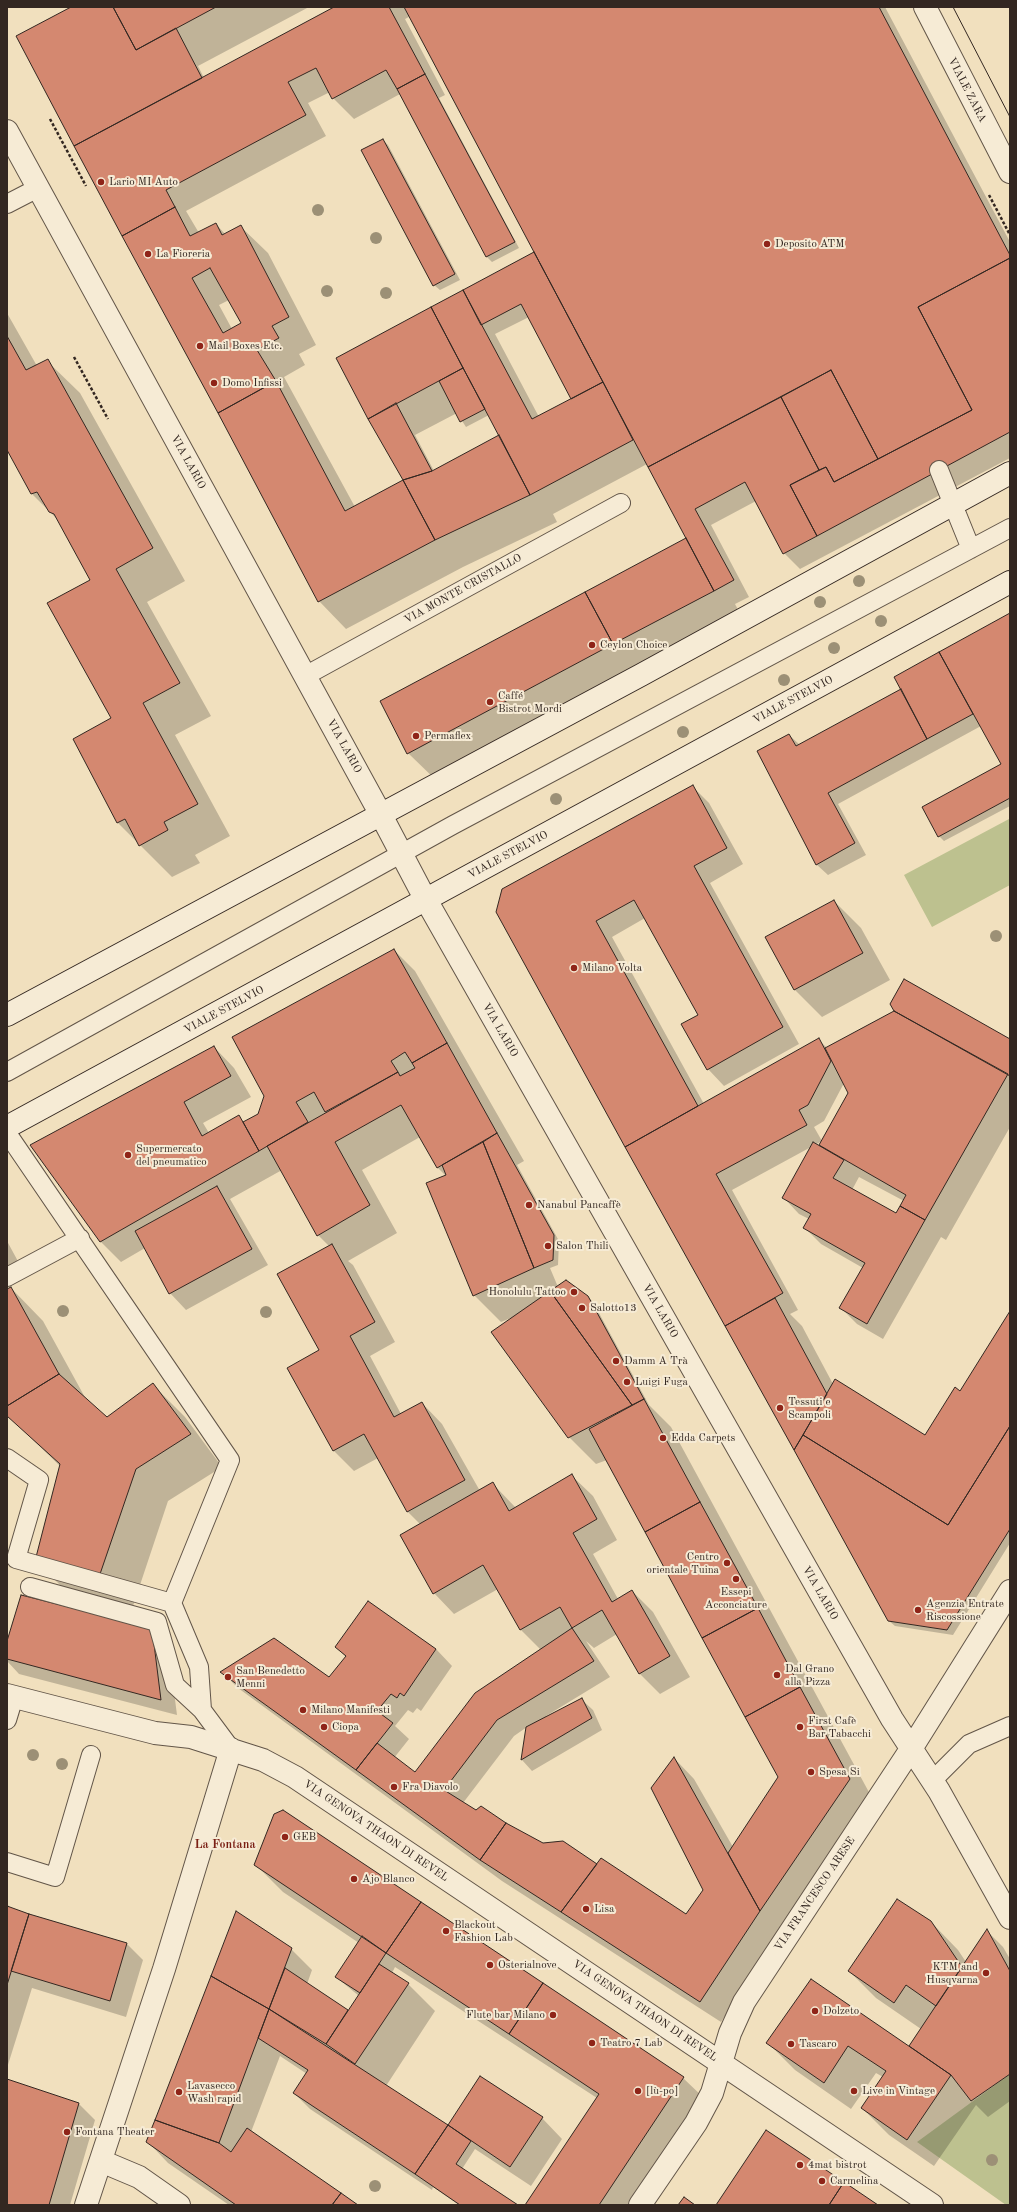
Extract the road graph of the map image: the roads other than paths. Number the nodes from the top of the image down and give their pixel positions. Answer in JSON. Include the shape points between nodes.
{"nodes":[{"id":1,"x":925,"y":7,"type":"edge"},
{"id":2,"x":7,"y":131,"type":"edge"},
{"id":3,"x":1010,"y":172,"type":"edge"},
{"id":4,"x":38,"y":188,"type":"junction"},
{"id":5,"x":7,"y":204,"type":"edge"},
{"id":6,"x":939,"y":470,"type":"dead end"},
{"id":7,"x":1010,"y":474,"type":"edge"},
{"id":8,"x":621,"y":503,"type":"dead end"},
{"id":9,"x":953,"y":505,"type":"junction"},
{"id":10,"x":1010,"y":528,"type":"edge"},
{"id":11,"x":971,"y":550,"type":"junction"},
{"id":12,"x":1010,"y":582,"type":"edge"},
{"id":13,"x":306,"y":676,"type":"junction"},
{"id":14,"x":382,"y":815,"type":"junction"},
{"id":15,"x":401,"y":853,"type":"junction"},
{"id":16,"x":425,"y":900,"type":"junction"},
{"id":17,"x":7,"y":1015,"type":"edge"},
{"id":18,"x":7,"y":1072,"type":"edge"},
{"id":19,"x":7,"y":1127,"type":"edge"},
{"id":20,"x":7,"y":1133,"type":"edge"},
{"id":21,"x":80,"y":1238,"type":"junction"},
{"id":22,"x":7,"y":1277,"type":"edge"},
{"id":23,"x":7,"y":1458,"type":"edge"},
{"id":24,"x":30,"y":1587,"type":"dead end"},
{"id":25,"x":1010,"y":1591,"type":"edge"},
{"id":26,"x":172,"y":1603,"type":"junction"},
{"id":27,"x":10,"y":1696,"type":"edge"},
{"id":28,"x":202,"y":1710,"type":"junction"},
{"id":29,"x":7,"y":1720,"type":"edge"},
{"id":30,"x":1010,"y":1726,"type":"edge"},
{"id":31,"x":232,"y":1749,"type":"junction"},
{"id":32,"x":911,"y":1749,"type":"junction"},
{"id":33,"x":91,"y":1755,"type":"dead end"},
{"id":34,"x":932,"y":1781,"type":"junction"},
{"id":35,"x":7,"y":1862,"type":"edge"},
{"id":36,"x":1010,"y":1918,"type":"edge"},
{"id":37,"x":721,"y":2062,"type":"junction"},
{"id":38,"x":101,"y":2161,"type":"junction"},
{"id":39,"x":86,"y":2205,"type":"edge"},
{"id":40,"x":179,"y":2205,"type":"edge"},
{"id":41,"x":640,"y":2205,"type":"edge"},
{"id":42,"x":932,"y":2205,"type":"edge"}],
"edges":[{"from":1,"to":3,"type":"street","name":"VIALE ZARA"},
{"from":2,"to":4,"type":"street","name":"VIA LARIO"},
{"from":4,"to":5,"type":"lane"},
{"from":4,"to":13,"type":"street","name":"VIA LARIO"},
{"from":6,"to":9,"type":"lane"},
{"from":7,"to":9,"type":"street"},
{"from":8,"to":13,"type":"lane","name":"VIA MONTE CRISTALLO"},
{"from":9,"to":11,"type":"lane"},
{"from":9,"to":14,"type":"street"},
{"from":10,"to":11,"type":"lane"},
{"from":11,"to":15,"type":"lane"},
{"from":12,"to":16,"type":"street","name":"VIALE STELVIO"},
{"from":13,"to":14,"type":"street","name":"VIA LARIO"},
{"from":14,"to":15,"type":"street","name":"VIA LARIO"},
{"from":14,"to":17,"type":"street"},
{"from":15,"to":16,"type":"street","name":"VIA LARIO"},
{"from":15,"to":18,"type":"lane"},
{"from":16,"to":19,"type":"street","name":"VIALE STELVIO"},
{"from":16,"to":32,"type":"street","name":"VIA LARIO"},
{"from":20,"to":21,"type":"lane"},
{"from":21,"to":22,"type":"lane"},
{"from":21,"to":26,"type":"lane","via":[[230,1460]]},
{"from":23,"to":26,"type":"lane","via":[[39,1480],[16,1559]]},
{"from":24,"to":28,"type":"lane","via":[[157,1622],[175,1685]]},
{"from":25,"to":32,"type":"street","name":"VIA FRANCESCO ARESE"},
{"from":26,"to":28,"type":"lane","via":[[199,1667]]},
{"from":27,"to":29,"type":"lane"},
{"from":27,"to":31,"type":"street","name":"VIA GENOVA THAON DI REVEL","via":[[155,1733],[191,1737]]},
{"from":28,"to":31,"type":"lane"},
{"from":30,"to":34,"type":"lane","via":[[969,1744]]},
{"from":31,"to":37,"type":"street","name":"VIA GENOVA THAON DI REVEL","via":[[263,1760],[295,1777]]},
{"from":31,"to":38,"type":"street"},
{"from":32,"to":34,"type":"street","name":"VIA LARIO"},
{"from":32,"to":37,"type":"street","name":"VIA FRANCESCO ARESE","via":[[753,1987],[736,2018]]},
{"from":33,"to":35,"type":"lane","via":[[55,1877]]},
{"from":34,"to":36,"type":"street","name":"VIA LARIO"},
{"from":37,"to":41,"type":"street","name":"VIA FRANCESCO ARESE","via":[[712,2093],[704,2108]]},
{"from":37,"to":42,"type":"street","name":"VIA GENOVA THAON DI REVEL"},
{"from":38,"to":39,"type":"street"},
{"from":38,"to":40,"type":"street","via":[[139,2177]]}]}
